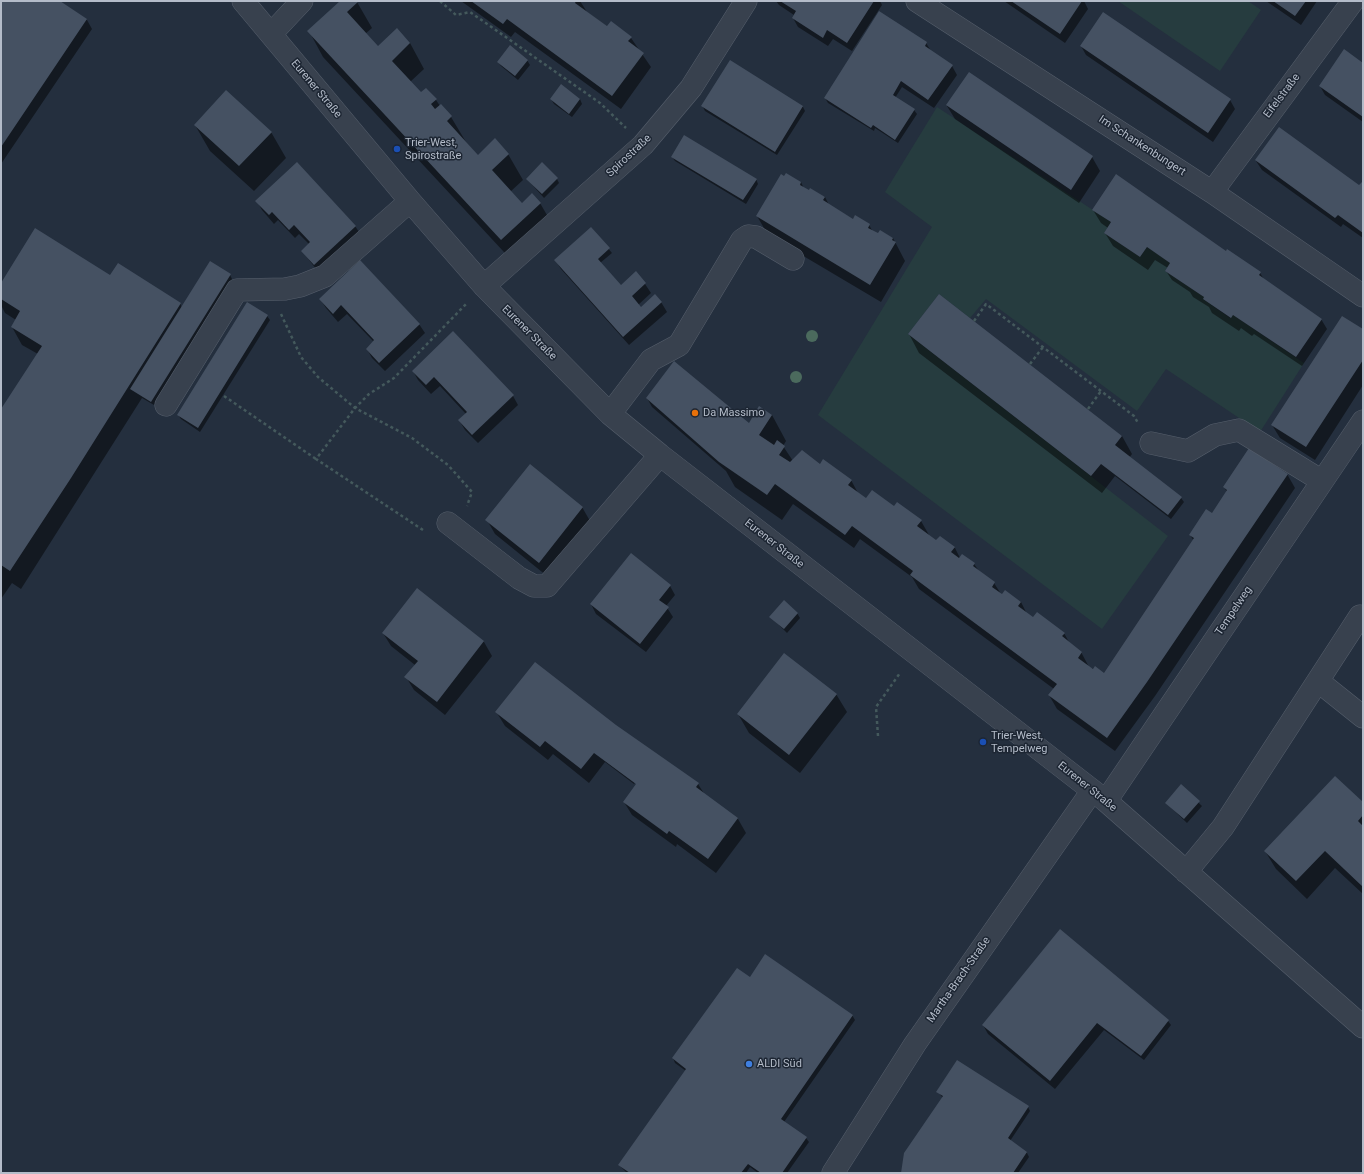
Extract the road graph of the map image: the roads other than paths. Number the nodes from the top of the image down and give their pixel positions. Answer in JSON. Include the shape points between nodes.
{"nodes":[{"id":1,"x":243,"y":1,"type":"edge"},
{"id":2,"x":302,"y":1,"type":"edge"},
{"id":3,"x":746,"y":1,"type":"edge"},
{"id":4,"x":917,"y":1,"type":"edge"},
{"id":5,"x":1353,"y":1,"type":"edge"},
{"id":6,"x":271,"y":34,"type":"junction"},
{"id":7,"x":1212,"y":192,"type":"junction"},
{"id":8,"x":410,"y":201,"type":"junction"},
{"id":9,"x":793,"y":259,"type":"dead end"},
{"id":10,"x":484,"y":286,"type":"junction"},
{"id":11,"x":1363,"y":296,"type":"edge"},
{"id":12,"x":166,"y":405,"type":"dead end"},
{"id":13,"x":610,"y":414,"type":"junction"},
{"id":14,"x":1363,"y":421,"type":"edge"},
{"id":15,"x":1151,"y":443,"type":"road end"},
{"id":16,"x":660,"y":455,"type":"junction"},
{"id":17,"x":1322,"y":481,"type":"junction"},
{"id":18,"x":450,"y":526,"type":"road end"},
{"id":19,"x":1363,"y":618,"type":"edge"},
{"id":20,"x":1318,"y":681,"type":"junction"},
{"id":21,"x":1363,"y":717,"type":"edge"},
{"id":22,"x":1099,"y":796,"type":"junction"},
{"id":23,"x":1186,"y":872,"type":"junction"},
{"id":24,"x":1363,"y":1027,"type":"edge"},
{"id":25,"x":833,"y":1173,"type":"edge"}],
"edges":[{"from":1,"to":6,"type":"street","name":"Eurener Straße"},
{"from":2,"to":6,"type":"street"},
{"from":3,"to":10,"type":"street","name":"Spirostraße","via":[[691,88],[643,145]]},
{"from":4,"to":7,"type":"street","name":"Im Schankenbungert"},
{"from":5,"to":7,"type":"street","name":"Eifelstraße"},
{"from":6,"to":8,"type":"street","name":"Eurener Straße"},
{"from":7,"to":11,"type":"street","name":"Im Schankenbungert"},
{"from":8,"to":10,"type":"street","name":"Eurener Straße"},
{"from":8,"to":12,"type":"street","via":[[325,276],[300,286],[237,290]]},
{"from":9,"to":13,"type":"street","via":[[756,237],[748,236],[742,240],[679,345],[651,360]]},
{"from":10,"to":13,"type":"street","name":"Eurener Straße"},
{"from":13,"to":16,"type":"street","name":"Eurener Straße"},
{"from":14,"to":17,"type":"street","name":"Tempelweg"},
{"from":15,"to":17,"type":"street","via":[[1188,451],[1214,435],[1238,430]]},
{"from":16,"to":18,"type":"street","via":[[547,586],[534,586],[519,578]]},
{"from":16,"to":22,"type":"street","name":"Eurener Straße"},
{"from":17,"to":22,"type":"street","name":"Tempelweg"},
{"from":19,"to":20,"type":"street","via":[[1360,616]]},
{"from":20,"to":21,"type":"street"},
{"from":20,"to":23,"type":"street","via":[[1223,827]]},
{"from":22,"to":23,"type":"street","name":"Eurener Straße"},
{"from":22,"to":25,"type":"street","name":"Martha-Brach-Straße","via":[[910,1051]]},
{"from":23,"to":24,"type":"street","name":"Eurener Straße"}]}
